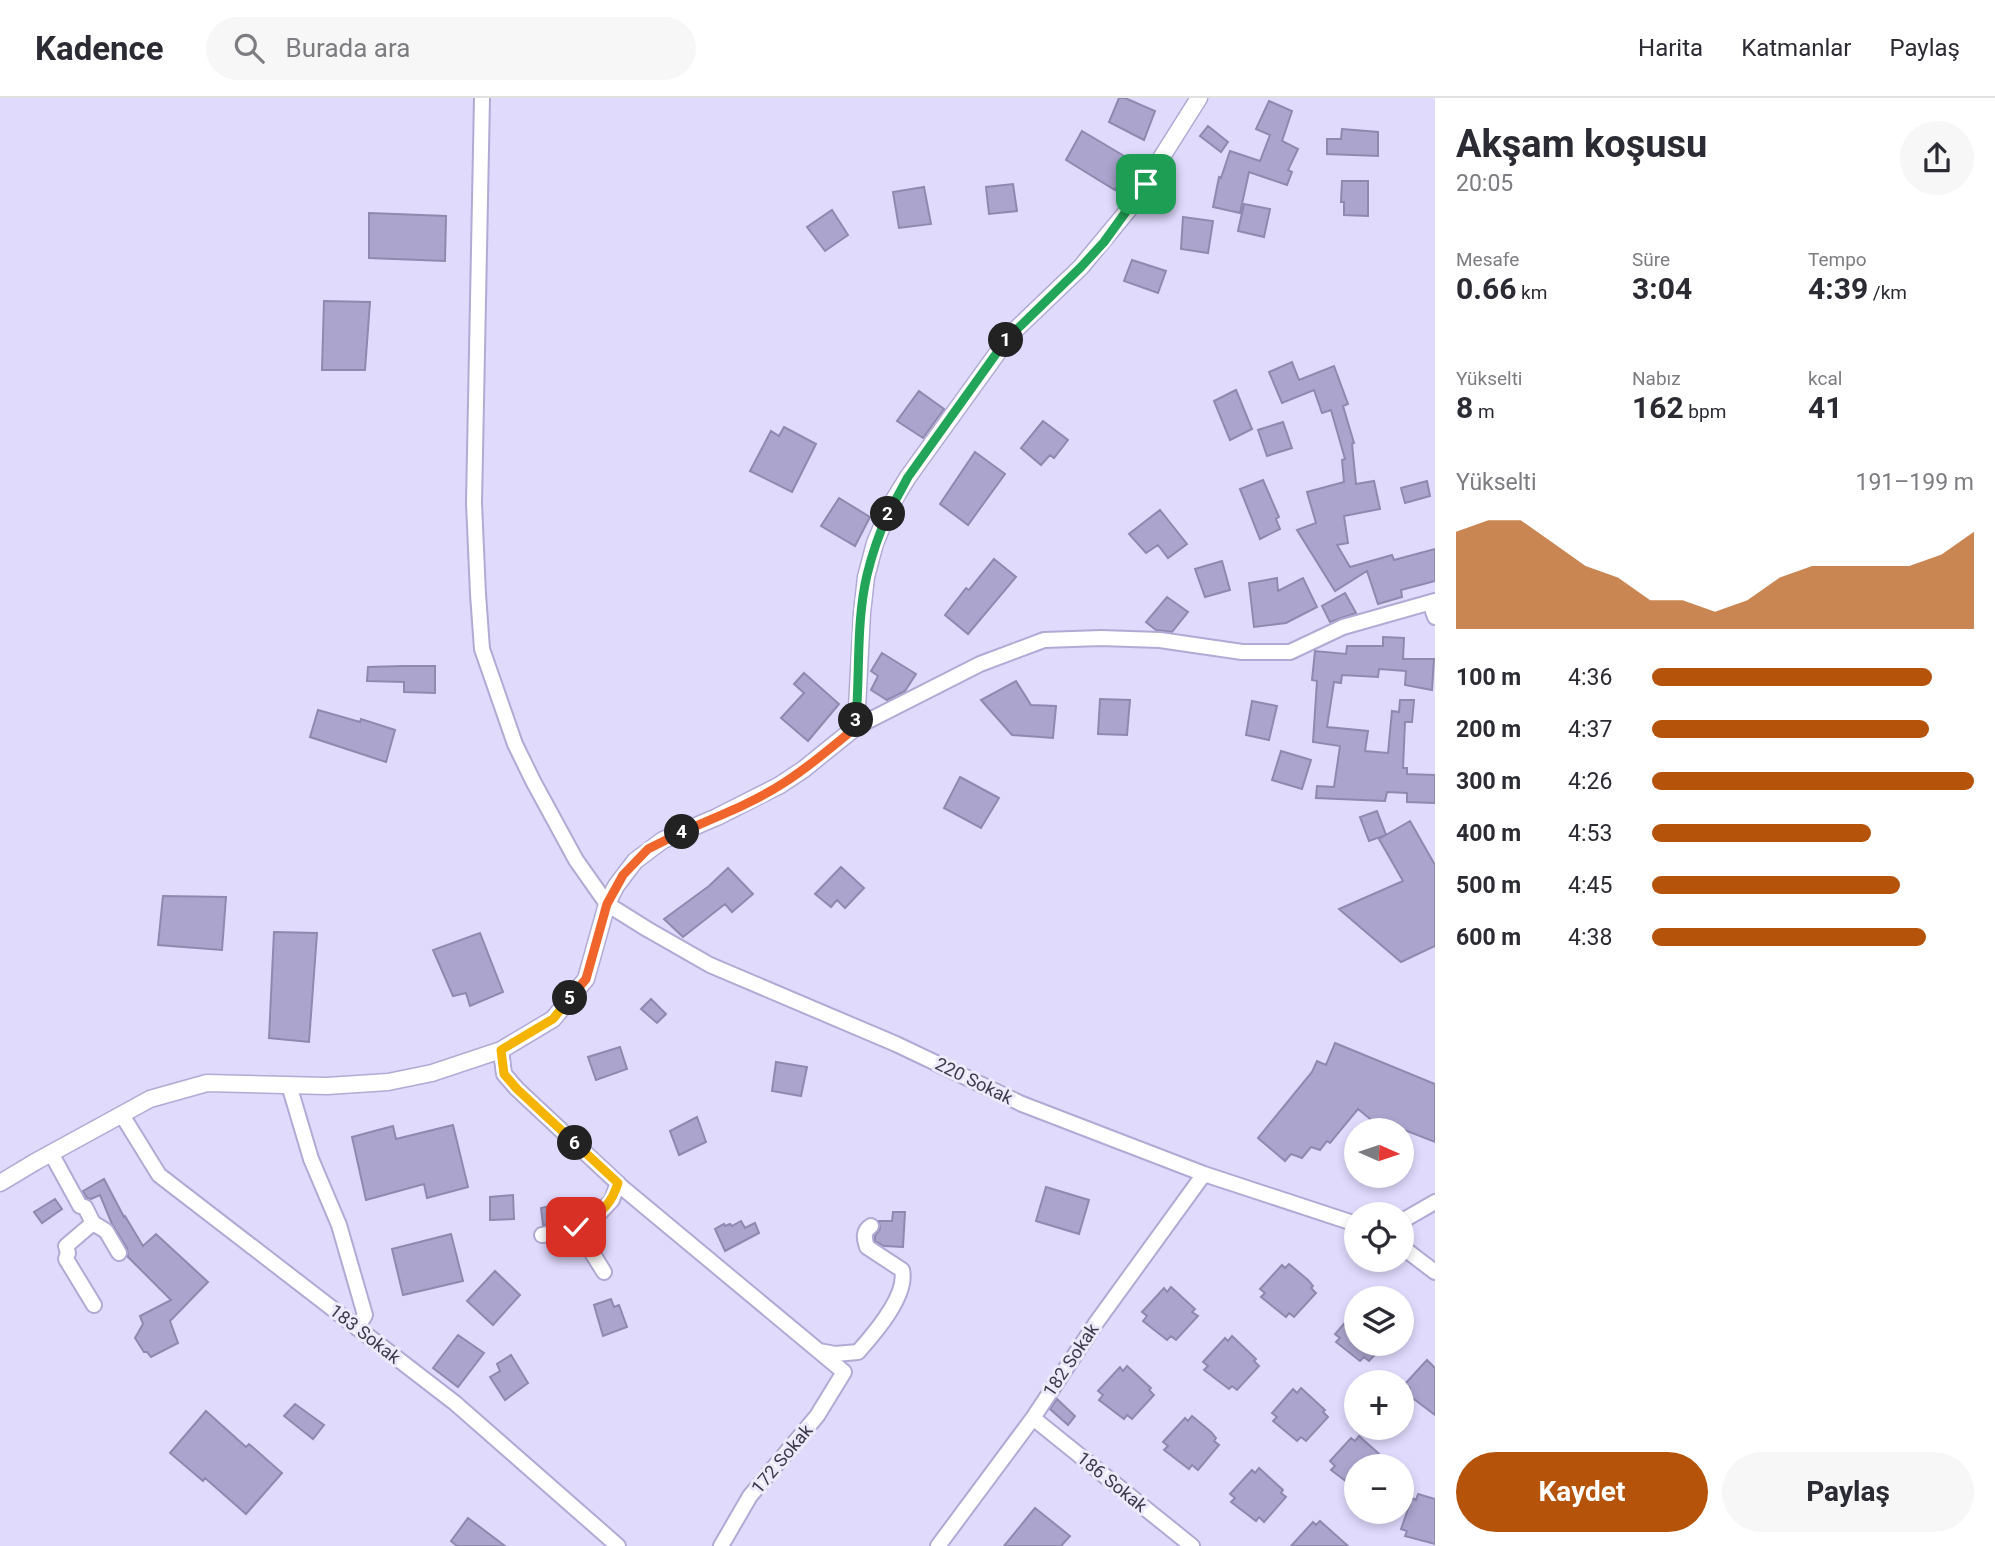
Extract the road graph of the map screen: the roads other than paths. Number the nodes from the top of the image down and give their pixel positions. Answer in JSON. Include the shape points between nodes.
{"nodes":[{"id":1,"x":482,"y":98,"type":"edge"},
{"id":2,"x":1199,"y":98,"type":"edge"},
{"id":3,"x":1433,"y":607,"type":"edge"},
{"id":4,"x":856,"y":727,"type":"junction"},
{"id":5,"x":607,"y":904,"type":"junction"},
{"id":6,"x":501,"y":1050,"type":"junction"},
{"id":7,"x":289,"y":1085,"type":"junction"},
{"id":8,"x":122,"y":1115,"type":"junction"},
{"id":9,"x":51,"y":1153,"type":"junction"},
{"id":10,"x":1204,"y":1174,"type":"junction"},
{"id":11,"x":0,"y":1183,"type":"edge"},
{"id":12,"x":618,"y":1183,"type":"junction"},
{"id":13,"x":1435,"y":1202,"type":"edge"},
{"id":14,"x":1414,"y":1214,"type":"edge"},
{"id":15,"x":1344,"y":1220,"type":"edge"},
{"id":16,"x":93,"y":1223,"type":"junction"},
{"id":17,"x":871,"y":1226,"type":"dead end"},
{"id":18,"x":576,"y":1227,"type":"junction"},
{"id":19,"x":541,"y":1234,"type":"dead end"},
{"id":20,"x":119,"y":1253,"type":"dead end"},
{"id":21,"x":1414,"y":1256,"type":"edge"},
{"id":22,"x":604,"y":1272,"type":"dead end"},
{"id":23,"x":1435,"y":1272,"type":"edge"},
{"id":24,"x":94,"y":1305,"type":"dead end"},
{"id":25,"x":358,"y":1328,"type":"junction"},
{"id":26,"x":818,"y":1350,"type":"junction"},
{"id":27,"x":1033,"y":1418,"type":"junction"},
{"id":28,"x":618,"y":1546,"type":"edge"},
{"id":29,"x":721,"y":1546,"type":"edge"},
{"id":30,"x":938,"y":1546,"type":"edge"},
{"id":31,"x":1192,"y":1546,"type":"edge"}],
"edges":[{"from":1,"to":5,"type":"street","via":[[474,503],[482,649],[533,781],[576,860]]},
{"from":2,"to":4,"type":"street","via":[[1129,209],[1081,267],[1011,334],[892,503],[866,577]]},
{"from":3,"to":4,"type":"street","via":[[1343,627],[1290,652],[1242,652],[1160,640],[1044,640],[980,664]]},
{"from":4,"to":5,"type":"street","via":[[780,785],[648,849],[623,875]]},
{"from":5,"to":6,"type":"street","via":[[586,979],[553,1019]]},
{"from":5,"to":10,"type":"street","name":"220 Sokak","via":[[733,976],[896,1044],[1022,1104]]},
{"from":6,"to":7,"type":"street","via":[[388,1082]]},
{"from":6,"to":12,"type":"street","via":[[504,1074],[517,1089]]},
{"from":7,"to":8,"type":"street","via":[[207,1083],[150,1099]]},
{"from":7,"to":25,"type":"street","via":[[311,1159],[339,1225],[365,1315]]},
{"from":8,"to":9,"type":"street"},
{"from":8,"to":25,"type":"street","name":"183 Sokak","via":[[159,1175]]},
{"from":9,"to":11,"type":"street"},
{"from":9,"to":16,"type":"street"},
{"from":10,"to":15,"type":"street","name":"220 Sokak"},
{"from":10,"to":27,"type":"street","name":"182 Sokak"},
{"from":12,"to":18,"type":"street","via":[[612,1200],[599,1214]]},
{"from":12,"to":26,"type":"street"},
{"from":13,"to":14,"type":"street"},
{"from":16,"to":20,"type":"street","via":[[106,1231]]},
{"from":16,"to":24,"type":"street","via":[[66,1246],[66,1259]]},
{"from":17,"to":26,"type":"street","via":[[864,1235],[867,1247],[902,1270],[902,1288],[858,1352]]},
{"from":18,"to":19,"type":"street"},
{"from":18,"to":22,"type":"street"},
{"from":21,"to":23,"type":"street"},
{"from":25,"to":28,"type":"street","name":"183 Sokak","via":[[454,1403]]},
{"from":26,"to":29,"type":"street","name":"172 Sokak","via":[[844,1372],[817,1416],[750,1496]]},
{"from":27,"to":30,"type":"street","name":"182 Sokak"},
{"from":27,"to":31,"type":"street","name":"186 Sokak"}]}
